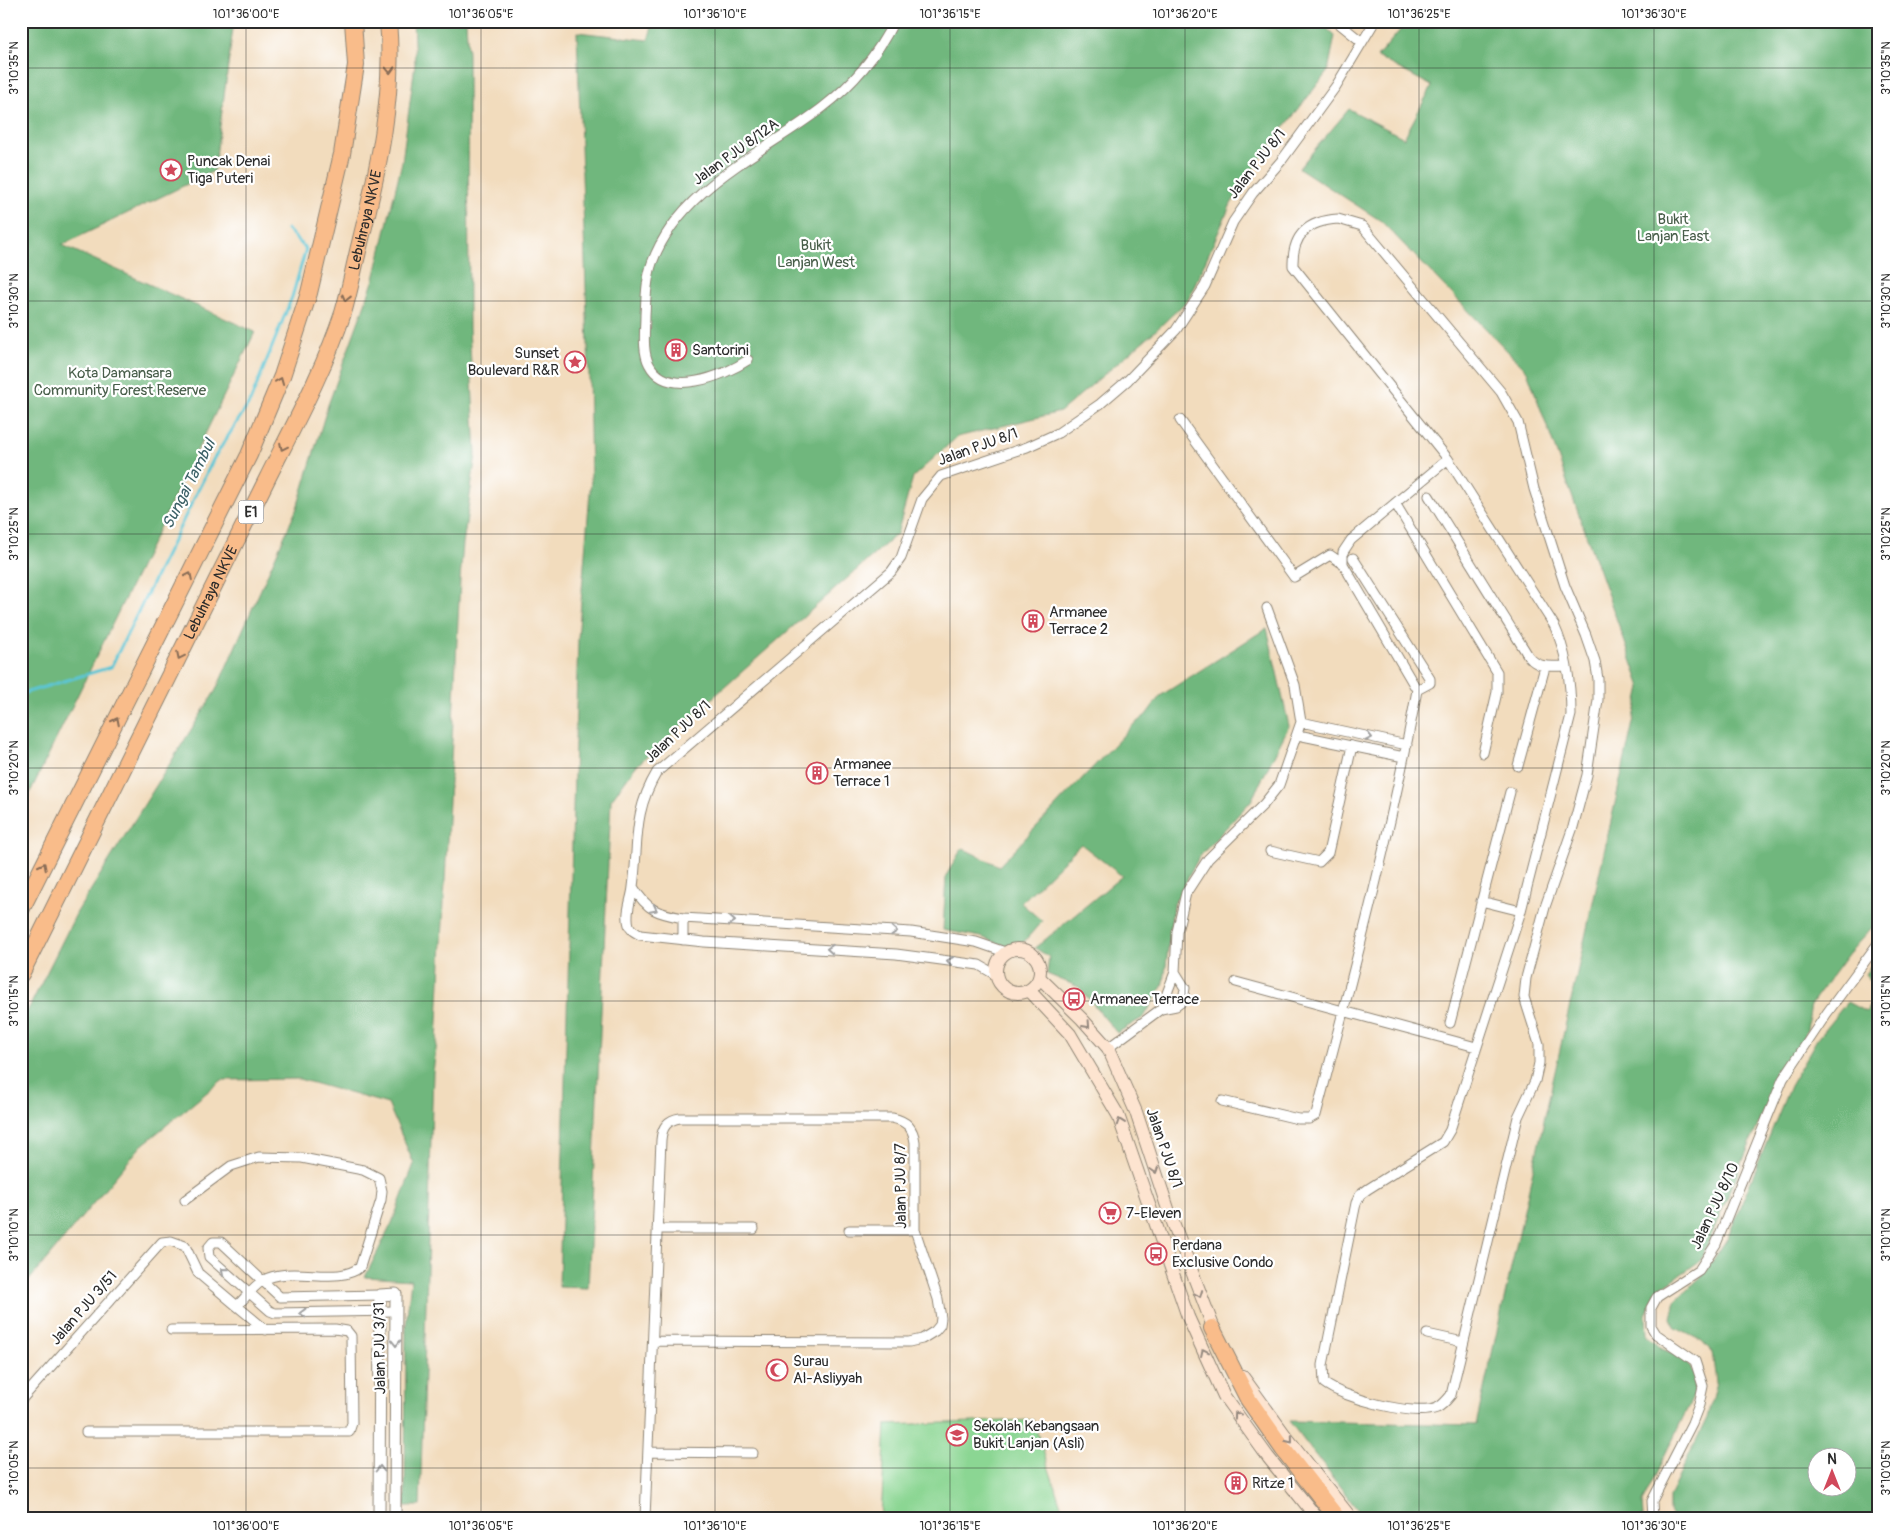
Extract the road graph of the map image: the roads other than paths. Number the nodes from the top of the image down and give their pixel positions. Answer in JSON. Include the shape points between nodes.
{"nodes":[{"id":1,"x":354,"y":21,"type":"edge"},
{"id":2,"x":388,"y":21,"type":"edge"},
{"id":3,"x":894,"y":21,"type":"edge"},
{"id":4,"x":1336,"y":21,"type":"edge"},
{"id":5,"x":1374,"y":22,"type":"edge"},
{"id":6,"x":1362,"y":42,"type":"junction"},
{"id":7,"x":748,"y":360,"type":"dead end"},
{"id":8,"x":1180,"y":420,"type":"dead end"},
{"id":9,"x":1448,"y":459,"type":"junction"},
{"id":10,"x":1429,"y":496,"type":"dead end"},
{"id":11,"x":1394,"y":503,"type":"junction"},
{"id":12,"x":1354,"y":558,"type":"dead end"},
{"id":13,"x":1343,"y":564,"type":"junction"},
{"id":14,"x":1267,"y":608,"type":"dead end"},
{"id":15,"x":1566,"y":666,"type":"junction"},
{"id":16,"x":1545,"y":667,"type":"junction"},
{"id":17,"x":1417,"y":690,"type":"junction"},
{"id":18,"x":1301,"y":722,"type":"junction"},
{"id":19,"x":1298,"y":735,"type":"junction"},
{"id":20,"x":1407,"y":745,"type":"junction"},
{"id":21,"x":1352,"y":746,"type":"junction"},
{"id":22,"x":1483,"y":753,"type":"dead end"},
{"id":23,"x":1404,"y":757,"type":"junction"},
{"id":24,"x":1518,"y":766,"type":"dead end"},
{"id":25,"x":1510,"y":792,"type":"dead end"},
{"id":26,"x":1270,"y":851,"type":"dead end"},
{"id":27,"x":633,"y":887,"type":"junction"},
{"id":28,"x":1481,"y":901,"type":"junction"},
{"id":29,"x":21,"y":910,"type":"edge"},
{"id":30,"x":1521,"y":911,"type":"junction"},
{"id":31,"x":683,"y":918,"type":"junction"},
{"id":32,"x":683,"y":940,"type":"junction"},
{"id":33,"x":1879,"y":942,"type":"edge"},
{"id":34,"x":1005,"y":952,"type":"junction"},
{"id":35,"x":1176,"y":972,"type":"junction"},
{"id":36,"x":21,"y":974,"type":"edge"},
{"id":37,"x":996,"y":975,"type":"junction"},
{"id":38,"x":1040,"y":978,"type":"junction"},
{"id":39,"x":1236,"y":982,"type":"dead end"},
{"id":40,"x":1029,"y":990,"type":"junction"},
{"id":41,"x":1161,"y":1009,"type":"junction"},
{"id":42,"x":1344,"y":1012,"type":"junction"},
{"id":43,"x":1450,"y":1023,"type":"dead end"},
{"id":44,"x":1476,"y":1047,"type":"junction"},
{"id":45,"x":1108,"y":1048,"type":"junction"},
{"id":46,"x":1222,"y":1101,"type":"dead end"},
{"id":47,"x":185,"y":1200,"type":"dead end"},
{"id":48,"x":1168,"y":1212,"type":"junction"},
{"id":49,"x":1152,"y":1218,"type":"junction"},
{"id":50,"x":657,"y":1229,"type":"junction"},
{"id":51,"x":754,"y":1229,"type":"dead end"},
{"id":52,"x":849,"y":1230,"type":"dead end"},
{"id":53,"x":915,"y":1230,"type":"junction"},
{"id":54,"x":262,"y":1281,"type":"junction"},
{"id":55,"x":250,"y":1293,"type":"junction"},
{"id":56,"x":380,"y":1295,"type":"junction"},
{"id":57,"x":237,"y":1306,"type":"junction"},
{"id":58,"x":396,"y":1311,"type":"junction"},
{"id":59,"x":380,"y":1312,"type":"junction"},
{"id":60,"x":1212,"y":1328,"type":"junction"},
{"id":61,"x":171,"y":1330,"type":"dead end"},
{"id":62,"x":266,"y":1330,"type":"junction"},
{"id":63,"x":1427,"y":1334,"type":"dead end"},
{"id":64,"x":653,"y":1341,"type":"junction"},
{"id":65,"x":1464,"y":1342,"type":"junction"},
{"id":66,"x":21,"y":1400,"type":"edge"},
{"id":67,"x":86,"y":1432,"type":"dead end"},
{"id":68,"x":648,"y":1452,"type":"junction"},
{"id":69,"x":754,"y":1453,"type":"dead end"},
{"id":70,"x":380,"y":1517,"type":"edge"},
{"id":71,"x":395,"y":1517,"type":"edge"},
{"id":72,"x":305,"y":1518,"type":"edge"},
{"id":73,"x":646,"y":1518,"type":"edge"},
{"id":74,"x":1317,"y":1518,"type":"edge"},
{"id":75,"x":1337,"y":1518,"type":"edge"},
{"id":76,"x":1351,"y":1518,"type":"edge"},
{"id":77,"x":1653,"y":1518,"type":"edge"}],
"edges":[{"from":29,"to":1,"type":"highway","name":"Lebuhraya NKVE","number":"E1","one_way":true,"via":[[244,464],[282,376],[309,293],[342,154],[356,65]]},
{"from":2,"to":36,"type":"highway","name":"Lebuhraya NKVE","number":"E1","one_way":true,"via":[[390,79],[384,128],[377,172],[342,313],[308,396],[268,479]]},
{"from":3,"to":7,"type":"street","name":"Jalan PJU 8/12A","via":[[874,55],[842,91],[706,188],[682,214],[660,247],[647,279],[645,330],[648,363],[653,370],[684,383],[710,379]]},
{"from":4,"to":6,"type":"street"},
{"from":5,"to":6,"type":"street","name":"Jalan PJU 8/1"},
{"from":6,"to":27,"type":"street","name":"Jalan PJU 8/1","via":[[1336,86],[1233,222],[1204,286],[1176,330],[1154,355],[1100,404],[1058,433],[941,476],[922,499],[901,558],[891,572],[657,772],[642,800]]},
{"from":8,"to":13,"type":"street","via":[[1294,577],[1330,555]]},
{"from":9,"to":11,"type":"street"},
{"from":9,"to":15,"type":"street","via":[[1554,625],[1561,639]]},
{"from":9,"to":65,"type":"street","via":[[1293,266],[1292,253],[1297,239],[1321,220],[1338,219],[1362,226],[1501,392],[1518,422],[1534,489],[1562,577],[1595,661],[1598,680],[1587,775],[1573,827],[1544,908],[1526,978],[1524,997],[1539,1044],[1540,1063],[1518,1117]]},
{"from":10,"to":16,"type":"street","via":[[1529,657]]},
{"from":11,"to":13,"type":"street","via":[[1345,546]]},
{"from":11,"to":22,"type":"street","via":[[1497,672],[1497,692]]},
{"from":12,"to":17,"type":"street","via":[[1430,679],[1430,684]]},
{"from":13,"to":17,"type":"street"},
{"from":14,"to":18,"type":"street","via":[[1295,685]]},
{"from":15,"to":16,"type":"street"},
{"from":15,"to":30,"type":"street","via":[[1571,715]]},
{"from":16,"to":24,"type":"street"},
{"from":17,"to":20,"type":"street"},
{"from":18,"to":19,"type":"street"},
{"from":18,"to":20,"type":"street","one_way":true},
{"from":19,"to":21,"type":"street"},
{"from":19,"to":35,"type":"street","via":[[1279,785],[1208,859],[1186,893],[1177,932]]},
{"from":20,"to":23,"type":"street"},
{"from":21,"to":23,"type":"street"},
{"from":21,"to":26,"type":"street","via":[[1325,858],[1319,862]]},
{"from":23,"to":42,"type":"street"},
{"from":25,"to":28,"type":"street"},
{"from":27,"to":31,"type":"street","one_way":true,"via":[[651,910]]},
{"from":27,"to":32,"type":"street","name":"Jalan PJU 8/1","via":[[628,908],[631,929],[640,935]]},
{"from":28,"to":30,"type":"street"},
{"from":28,"to":43,"type":"street"},
{"from":30,"to":44,"type":"street"},
{"from":31,"to":32,"type":"street"},
{"from":31,"to":34,"type":"street","one_way":true,"via":[[911,932],[976,942]]},
{"from":37,"to":32,"type":"street","name":"Jalan PJU 8/1","one_way":true,"via":[[979,966],[896,954]]},
{"from":33,"to":77,"type":"street","name":"Jalan PJU 8/10","via":[[1783,1079],[1716,1244],[1699,1270],[1656,1296],[1651,1308],[1651,1326],[1656,1334],[1695,1361],[1703,1386],[1692,1423],[1652,1501]]},
{"from":34,"to":37,"type":"main road","via":[[997,963]]},
{"from":34,"to":38,"type":"main road","via":[[1018,948],[1032,952],[1040,964]]},
{"from":35,"to":41,"type":"street"},
{"from":35,"to":41,"type":"street","via":[[1183,982],[1183,1001]]},
{"from":37,"to":40,"type":"main road","via":[[999,983],[1013,992]]},
{"from":38,"to":40,"type":"main road"},
{"from":38,"to":45,"type":"main road","name":"Jalan PJU 8/1","one_way":true},
{"from":39,"to":42,"type":"street"},
{"from":49,"to":40,"type":"main road","one_way":true,"via":[[1118,1115],[1070,1034]]},
{"from":41,"to":45,"type":"street"},
{"from":42,"to":44,"type":"street"},
{"from":42,"to":46,"type":"street","via":[[1316,1115],[1298,1119]]},
{"from":44,"to":65,"type":"street","via":[[1450,1130],[1443,1142],[1360,1195],[1356,1203],[1323,1365],[1324,1383],[1341,1392],[1403,1411],[1435,1409],[1451,1395]]},
{"from":45,"to":48,"type":"main road","name":"Jalan PJU 8/1","one_way":true,"via":[[1136,1112]]},
{"from":47,"to":54,"type":"street","via":[[232,1166],[259,1157],[302,1158],[363,1170],[379,1178],[381,1200],[360,1267],[344,1274],[289,1274]]},
{"from":48,"to":49,"type":"main road"},
{"from":48,"to":60,"type":"main road","name":"Jalan PJU 8/1","one_way":true},
{"from":74,"to":49,"type":"main road","one_way":true,"via":[[1224,1396],[1188,1316]]},
{"from":50,"to":51,"type":"street"},
{"from":50,"to":53,"type":"street","name":"Jalan PJU 8/7","via":[[661,1132],[672,1120],[892,1118],[903,1120],[914,1133]]},
{"from":50,"to":64,"type":"street","name":"Jalan PJU 8/7"},
{"from":52,"to":53,"type":"street"},
{"from":53,"to":64,"type":"street","name":"Jalan PJU 8/7","via":[[938,1299],[941,1318],[940,1326],[922,1339],[909,1342]]},
{"from":54,"to":55,"type":"street"},
{"from":55,"to":54,"type":"street","one_way":true,"via":[[209,1257],[210,1245],[221,1242]]},
{"from":54,"to":56,"type":"street","via":[[280,1297]]},
{"from":55,"to":57,"type":"street"},
{"from":59,"to":55,"type":"street","one_way":true,"via":[[275,1313]]},
{"from":56,"to":58,"type":"street","name":"Jalan PJU 3/31","via":[[396,1294]]},
{"from":56,"to":59,"type":"street","name":"Jalan PJU 3/31"},
{"from":57,"to":62,"type":"street"},
{"from":57,"to":66,"type":"street","name":"Jalan PJU 3/51","via":[[198,1273],[184,1246],[171,1241],[162,1242]]},
{"from":58,"to":59,"type":"street"},
{"from":58,"to":71,"type":"street","name":"Jalan PJU 3/31","one_way":true},
{"from":70,"to":59,"type":"street","name":"Jalan PJU 3/31","one_way":true},
{"from":60,"to":75,"type":"highway","via":[[1248,1399]]},
{"from":60,"to":76,"type":"main road","name":"Jalan PJU 8/1","one_way":true,"via":[[1249,1386]]},
{"from":61,"to":62,"type":"street"},
{"from":62,"to":67,"type":"street","via":[[347,1331],[351,1336],[352,1423],[349,1432]]},
{"from":63,"to":65,"type":"street"},
{"from":64,"to":68,"type":"street","name":"Jalan PJU 8/7"},
{"from":68,"to":69,"type":"street"},
{"from":68,"to":73,"type":"street","name":"Jalan PJU 8/7"},
{"from":70,"to":71,"type":"street"},
{"from":70,"to":72,"type":"street"}]}
